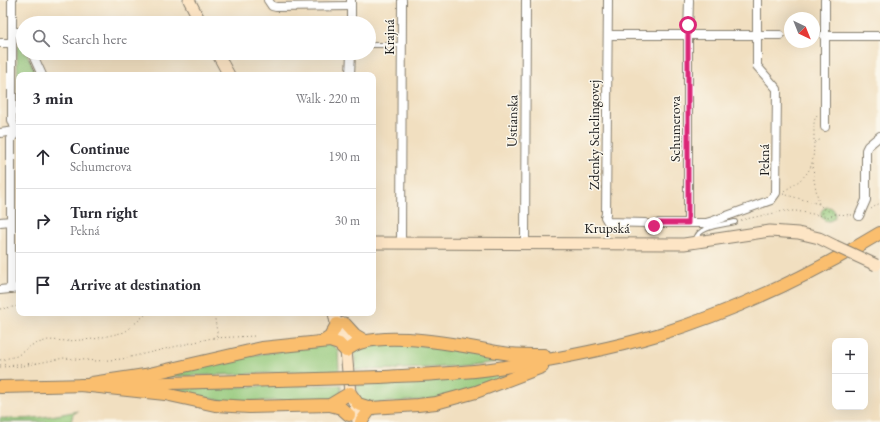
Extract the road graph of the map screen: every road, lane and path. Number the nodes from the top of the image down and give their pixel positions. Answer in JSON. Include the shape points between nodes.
{"nodes":[{"id":1,"x":12,"y":0,"type":"edge"},
{"id":2,"x":189,"y":0,"type":"edge"},
{"id":3,"x":268,"y":0,"type":"edge"},
{"id":4,"x":402,"y":0,"type":"edge"},
{"id":5,"x":526,"y":0,"type":"edge"},
{"id":6,"x":608,"y":0,"type":"edge"},
{"id":7,"x":688,"y":0,"type":"edge"},
{"id":8,"x":757,"y":0,"type":"edge"},
{"id":9,"x":825,"y":0,"type":"edge"},
{"id":10,"x":351,"y":3,"type":"edge"},
{"id":11,"x":197,"y":16,"type":"edge"},
{"id":12,"x":351,"y":16,"type":"edge"},
{"id":13,"x":12,"y":32,"type":"junction"},
{"id":14,"x":16,"y":32,"type":"edge"},
{"id":15,"x":608,"y":35,"type":"junction"},
{"id":16,"x":688,"y":35,"type":"junction"},
{"id":17,"x":780,"y":35,"type":"dead end"},
{"id":18,"x":756,"y":36,"type":"junction"},
{"id":19,"x":824,"y":36,"type":"junction"},
{"id":20,"x":880,"y":36,"type":"edge"},
{"id":21,"x":0,"y":43,"type":"edge"},
{"id":22,"x":12,"y":43,"type":"junction"},
{"id":23,"x":376,"y":45,"type":"edge"},
{"id":24,"x":402,"y":45,"type":"junction"},
{"id":25,"x":35,"y":60,"type":"edge"},
{"id":26,"x":221,"y":60,"type":"edge"},
{"id":27,"x":350,"y":60,"type":"edge"},
{"id":28,"x":41,"y":72,"type":"edge"},
{"id":29,"x":227,"y":72,"type":"edge"},
{"id":30,"x":350,"y":72,"type":"edge"},
{"id":31,"x":825,"y":111,"type":"junction"},
{"id":32,"x":16,"y":127,"type":"edge"},
{"id":33,"x":825,"y":127,"type":"dead end"},
{"id":34,"x":16,"y":131,"type":"edge"},
{"id":35,"x":0,"y":133,"type":"edge"},
{"id":36,"x":16,"y":133,"type":"edge"},
{"id":37,"x":880,"y":136,"type":"edge"},
{"id":38,"x":822,"y":139,"type":"dead end"},
{"id":39,"x":814,"y":142,"type":"junction"},
{"id":40,"x":813,"y":161,"type":"junction"},
{"id":41,"x":819,"y":204,"type":"junction"},
{"id":42,"x":824,"y":209,"type":"junction"},
{"id":43,"x":835,"y":214,"type":"junction"},
{"id":44,"x":848,"y":214,"type":"dead end"},
{"id":45,"x":821,"y":216,"type":"junction"},
{"id":46,"x":859,"y":216,"type":"dead end"},
{"id":47,"x":11,"y":221,"type":"junction"},
{"id":48,"x":0,"y":222,"type":"edge"},
{"id":49,"x":735,"y":222,"type":"joint"},
{"id":50,"x":688,"y":223,"type":"junction"},
{"id":51,"x":652,"y":230,"type":"junction"},
{"id":52,"x":880,"y":233,"type":"edge"},
{"id":53,"x":376,"y":243,"type":"edge"},
{"id":54,"x":401,"y":243,"type":"junction"},
{"id":55,"x":525,"y":243,"type":"junction"},
{"id":56,"x":653,"y":243,"type":"junction"},
{"id":57,"x":696,"y":243,"type":"junction"},
{"id":58,"x":878,"y":266,"type":"edge"},
{"id":59,"x":15,"y":288,"type":"edge"},
{"id":60,"x":0,"y":290,"type":"edge"},
{"id":61,"x":16,"y":306,"type":"edge"},
{"id":62,"x":0,"y":309,"type":"edge"},
{"id":63,"x":144,"y":316,"type":"edge"},
{"id":64,"x":214,"y":316,"type":"edge"},
{"id":65,"x":339,"y":319,"type":"edge"},
{"id":66,"x":255,"y":336,"type":"dead end"},
{"id":67,"x":212,"y":338,"type":"junction"},
{"id":68,"x":365,"y":341,"type":"junction"},
{"id":69,"x":324,"y":342,"type":"junction"},
{"id":70,"x":346,"y":351,"type":"junction"},
{"id":71,"x":571,"y":356,"type":"junction"},
{"id":72,"x":0,"y":360,"type":"edge"},
{"id":73,"x":0,"y":366,"type":"edge"},
{"id":74,"x":81,"y":385,"type":"junction"},
{"id":75,"x":0,"y":387,"type":"edge"},
{"id":76,"x":350,"y":393,"type":"junction"},
{"id":77,"x":330,"y":405,"type":"junction"},
{"id":78,"x":371,"y":408,"type":"junction"},
{"id":79,"x":355,"y":420,"type":"edge"}],
"edges":[{"from":1,"to":13,"type":"street"},
{"from":2,"to":11,"type":"street"},
{"from":3,"to":10,"type":"street","via":[[276,7]]},
{"from":4,"to":24,"type":"street","name":"Krajná"},
{"from":5,"to":55,"type":"street","name":"Ustianska"},
{"from":6,"to":15,"type":"street","name":"Zdenky Schelingovej"},
{"from":7,"to":16,"type":"street","name":"Schumerova"},
{"from":8,"to":18,"type":"street","name":"Pekná"},
{"from":9,"to":19,"type":"street"},
{"from":10,"to":12,"type":"street"},
{"from":13,"to":14,"type":"street"},
{"from":13,"to":22,"type":"street"},
{"from":15,"to":16,"type":"street"},
{"from":15,"to":51,"type":"street","name":"Zdenky Schelingovej","via":[[605,217],[608,222],[645,223]]},
{"from":16,"to":18,"type":"street"},
{"from":16,"to":50,"type":"street","name":"Schumerova"},
{"from":17,"to":18,"type":"street"},
{"from":18,"to":50,"type":"street","name":"Pekná","via":[[757,66],[777,89],[776,193],[771,200],[713,221]]},
{"from":19,"to":20,"type":"street"},
{"from":19,"to":31,"type":"street"},
{"from":21,"to":22,"type":"street"},
{"from":22,"to":32,"type":"street","via":[[12,120]]},
{"from":23,"to":24,"type":"lane"},
{"from":24,"to":54,"type":"street","name":"Krajná"},
{"from":25,"to":28,"type":"street"},
{"from":26,"to":29,"type":"street"},
{"from":27,"to":30,"type":"street"},
{"from":31,"to":33,"type":"street"},
{"from":31,"to":39,"type":"path","via":[[815,119]]},
{"from":34,"to":35,"type":"street"},
{"from":36,"to":47,"type":"street","via":[[11,139]]},
{"from":37,"to":46,"type":"street","via":[[866,150],[866,200]]},
{"from":38,"to":39,"type":"path"},
{"from":39,"to":40,"type":"path"},
{"from":40,"to":41,"type":"path"},
{"from":40,"to":41,"type":"path","via":[[807,174],[779,194]]},
{"from":41,"to":42,"type":"path"},
{"from":42,"to":43,"type":"path"},
{"from":42,"to":45,"type":"path"},
{"from":43,"to":44,"type":"path"},
{"from":43,"to":45,"type":"path","via":[[830,217]]},
{"from":45,"to":49,"type":"path","via":[[796,211],[778,212]]},
{"from":47,"to":48,"type":"street"},
{"from":47,"to":59,"type":"street"},
{"from":49,"to":57,"type":"lane","via":[[701,231]]},
{"from":50,"to":51,"type":"street","name":"Pekná","via":[[659,223]]},
{"from":51,"to":56,"type":"street"},
{"from":52,"to":71,"type":"main road","via":[[819,268],[741,304],[658,335]]},
{"from":53,"to":54,"type":"street","name":"Krupská"},
{"from":54,"to":55,"type":"street","name":"Krupská"},
{"from":55,"to":56,"type":"street","name":"Krupská"},
{"from":56,"to":57,"type":"street","name":"Krupská"},
{"from":57,"to":58,"type":"street","name":"Krupská","bridge":true,"via":[[770,231],[812,236]]},
{"from":59,"to":60,"type":"street"},
{"from":61,"to":62,"type":"path"},
{"from":63,"to":72,"type":"path","via":[[125,332],[94,339],[48,340],[32,345],[18,356]]},
{"from":64,"to":67,"type":"path","via":[[217,335]]},
{"from":65,"to":68,"type":"main road"},
{"from":65,"to":69,"type":"main road","via":[[330,337]]},
{"from":65,"to":70,"type":"street","via":[[349,341]]},
{"from":66,"to":67,"type":"path"},
{"from":67,"to":73,"type":"path","via":[[122,359],[96,361],[64,358]]},
{"from":68,"to":70,"type":"main road","via":[[349,347]]},
{"from":68,"to":71,"type":"main road","via":[[421,339],[512,354]]},
{"from":69,"to":70,"type":"main road","via":[[334,341]]},
{"from":69,"to":74,"type":"main road","via":[[262,348],[145,375]]},
{"from":70,"to":76,"type":"street"},
{"from":71,"to":74,"type":"main road","bridge":true,"via":[[483,370],[380,377]]},
{"from":71,"to":78,"type":"main road","via":[[452,399],[418,405]]},
{"from":74,"to":75,"type":"main road"},
{"from":74,"to":77,"type":"main road","via":[[165,394],[215,405],[249,408]]},
{"from":76,"to":77,"type":"main road"},
{"from":76,"to":78,"type":"main road","via":[[362,407]]},
{"from":76,"to":79,"type":"street","via":[[356,407]]},
{"from":77,"to":79,"type":"main road","via":[[341,408]]},
{"from":78,"to":79,"type":"main road"}]}
